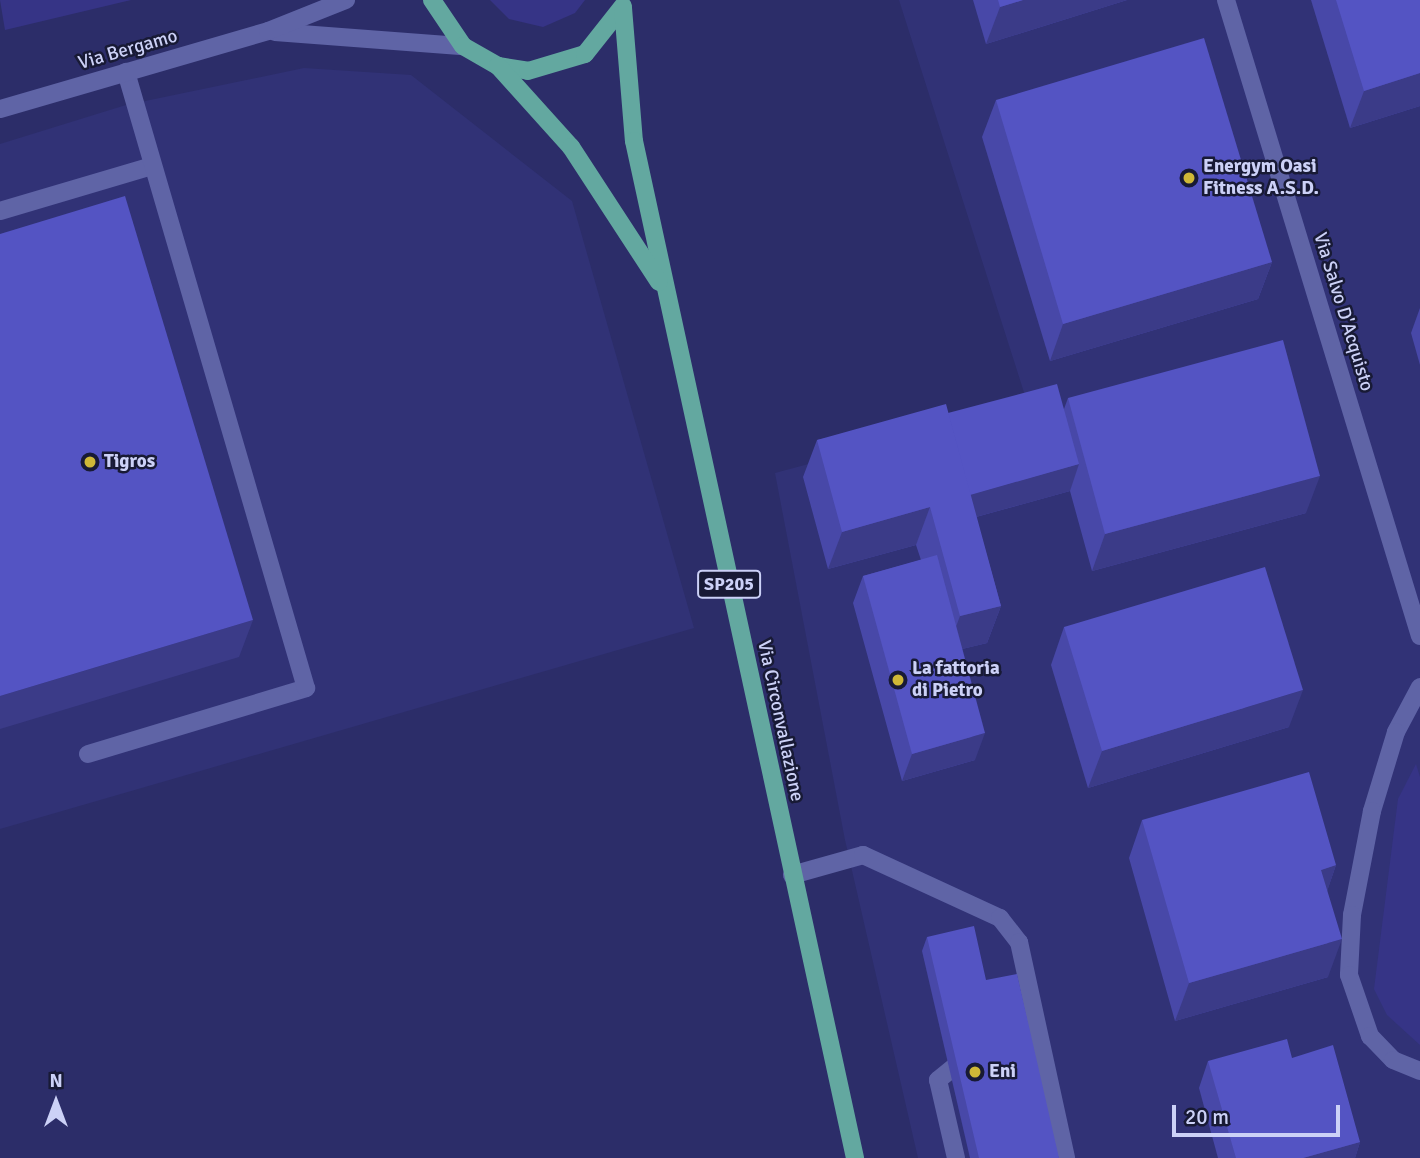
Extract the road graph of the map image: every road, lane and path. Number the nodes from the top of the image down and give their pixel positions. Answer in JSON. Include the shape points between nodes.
{"nodes":[{"id":1,"x":346,"y":0,"type":"edge"},
{"id":2,"x":432,"y":0,"type":"edge"},
{"id":3,"x":1226,"y":0,"type":"edge"},
{"id":4,"x":624,"y":4,"type":"edge"},
{"id":5,"x":268,"y":31,"type":"junction"},
{"id":6,"x":463,"y":46,"type":"junction"},
{"id":7,"x":498,"y":66,"type":"junction"},
{"id":8,"x":126,"y":72,"type":"junction"},
{"id":9,"x":0,"y":109,"type":"edge"},
{"id":10,"x":152,"y":166,"type":"junction"},
{"id":11,"x":0,"y":211,"type":"edge"},
{"id":12,"x":666,"y":294,"type":"junction"},
{"id":13,"x":1420,"y":636,"type":"edge"},
{"id":14,"x":1420,"y":687,"type":"edge"},
{"id":15,"x":88,"y":754,"type":"dead end"},
{"id":16,"x":792,"y":875,"type":"junction"},
{"id":17,"x":1033,"y":1006,"type":"junction"},
{"id":18,"x":1012,"y":1022,"type":"edge"},
{"id":19,"x":980,"y":1047,"type":"edge"},
{"id":20,"x":1420,"y":1071,"type":"edge"},
{"id":21,"x":1050,"y":1084,"type":"junction"},
{"id":22,"x":1029,"y":1099,"type":"edge"},
{"id":23,"x":976,"y":1136,"type":"edge"},
{"id":24,"x":956,"y":1154,"type":"edge"},
{"id":25,"x":1062,"y":1156,"type":"edge"},
{"id":26,"x":855,"y":1158,"type":"edge"}],
"edges":[{"from":1,"to":5,"type":"street","name":"Via Bergamo"},
{"from":2,"to":6,"type":"main road","number":"SP205"},
{"from":3,"to":13,"type":"street","name":"Via Salvo D'Acquisto"},
{"from":4,"to":7,"type":"main road","number":"SP205","via":[[585,54],[557,67]]},
{"from":4,"to":12,"type":"main road","number":"SP205","via":[[634,141]]},
{"from":5,"to":6,"type":"street","name":"Via Bergamo"},
{"from":5,"to":8,"type":"street","name":"Via Bergamo"},
{"from":6,"to":7,"type":"main road","number":"SP205"},
{"from":7,"to":12,"type":"main road","number":"SP205","via":[[571,147]]},
{"from":8,"to":9,"type":"street","name":"Via Bergamo"},
{"from":8,"to":10,"type":"street"},
{"from":10,"to":11,"type":"street"},
{"from":10,"to":15,"type":"street","via":[[306,688]]},
{"from":12,"to":16,"type":"main road","name":"Via Circonvallazione","number":"SP205"},
{"from":14,"to":20,"type":"street","via":[[1396,732],[1372,811],[1352,915],[1349,975],[1370,1036],[1393,1060]]},
{"from":16,"to":17,"type":"street","via":[[863,855],[1000,918],[1020,942]]},
{"from":16,"to":26,"type":"main road","name":"Via Circonvallazione","number":"SP205"},
{"from":17,"to":18,"type":"street"},
{"from":17,"to":21,"type":"street"},
{"from":19,"to":24,"type":"street","via":[[937,1080]]},
{"from":21,"to":22,"type":"street"},
{"from":21,"to":25,"type":"street"},
{"from":23,"to":24,"type":"street"}]}
